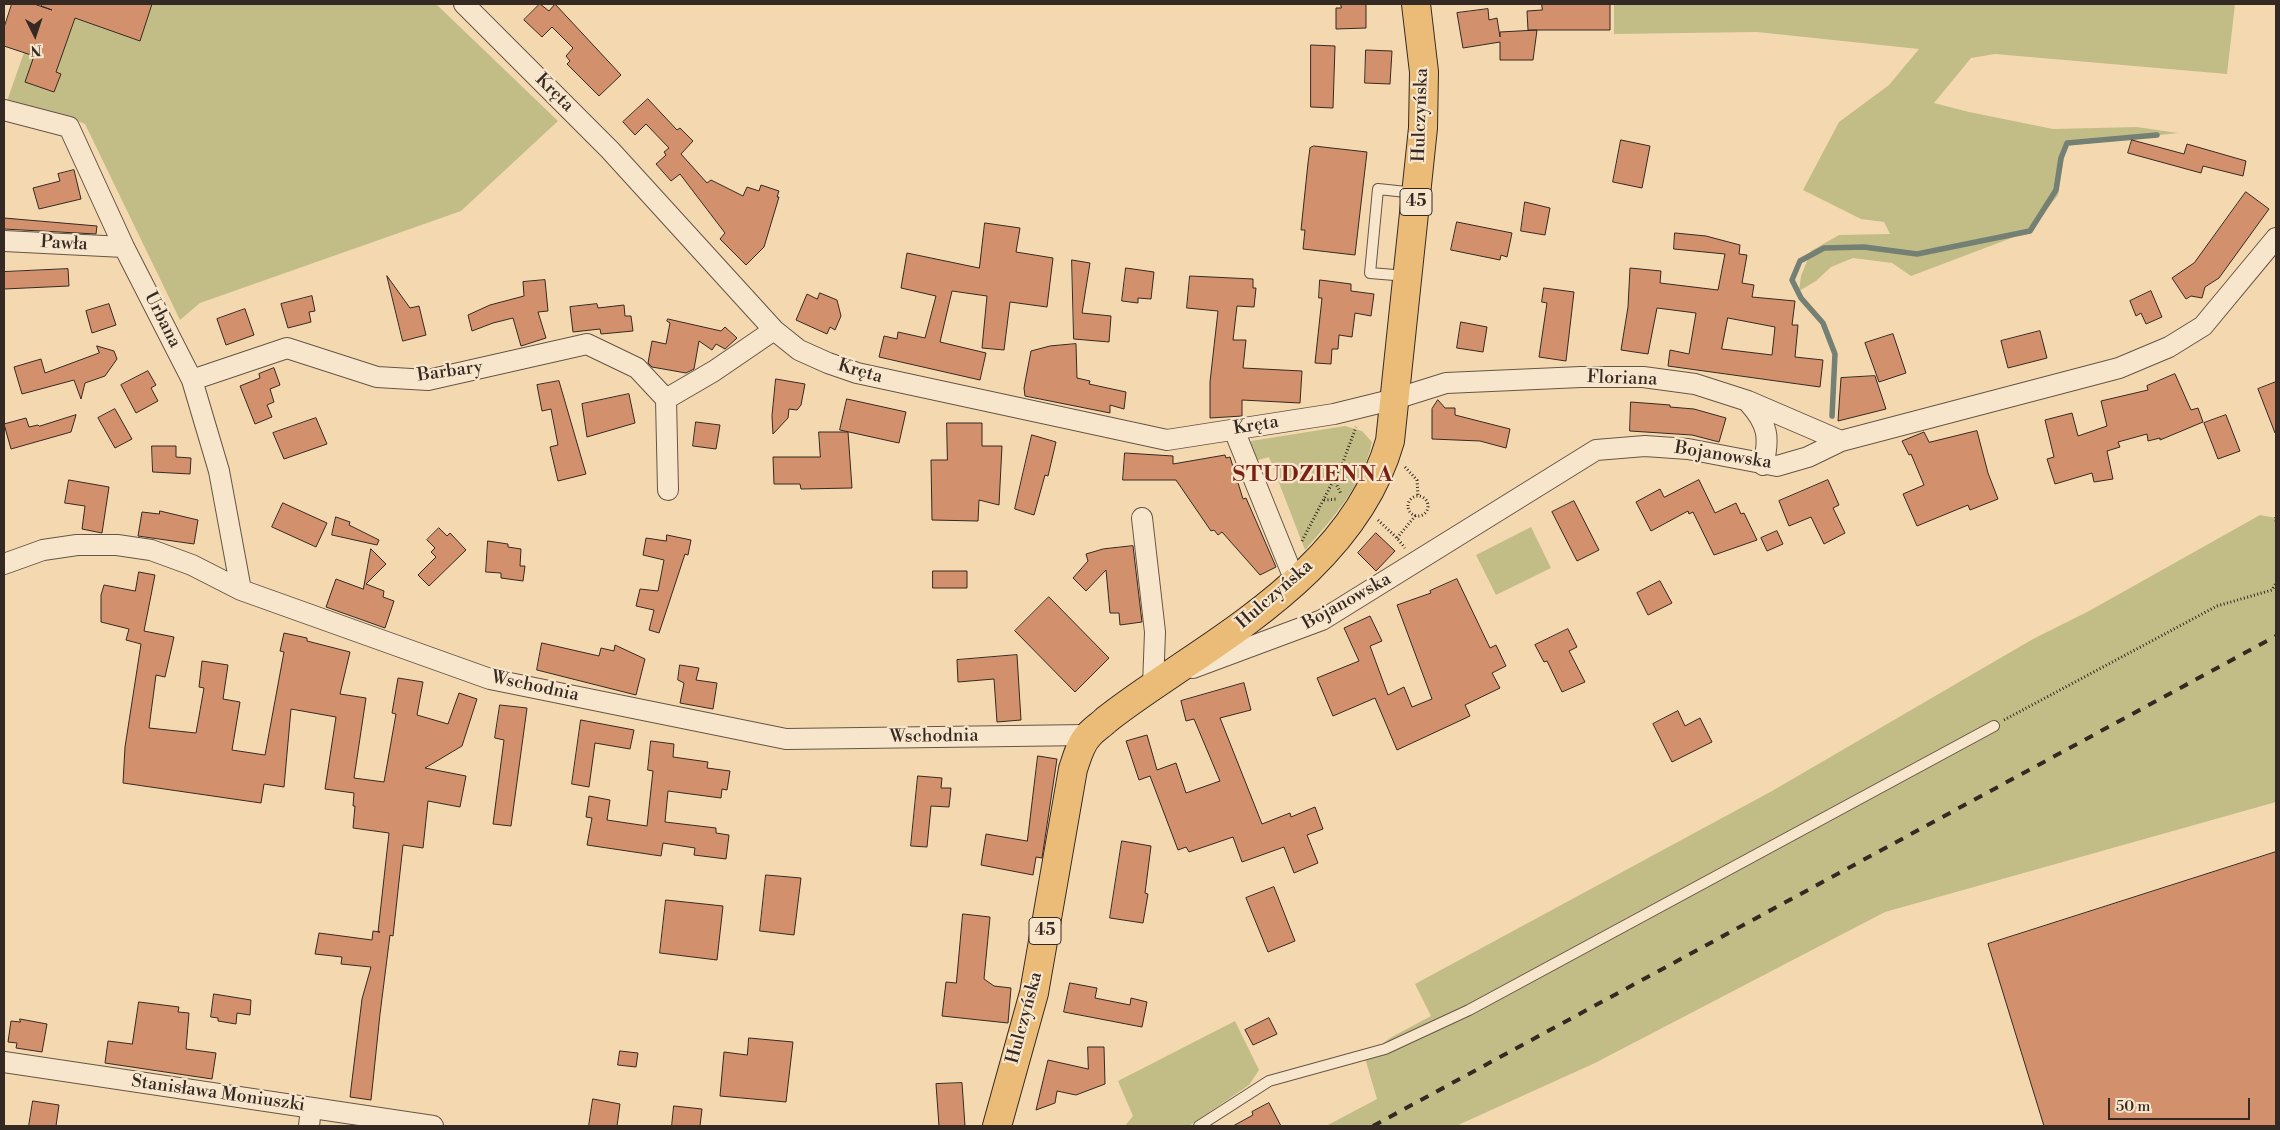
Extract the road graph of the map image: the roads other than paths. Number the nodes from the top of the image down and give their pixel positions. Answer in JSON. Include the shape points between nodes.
{"nodes":[{"id":1,"x":464,"y":4,"type":"edge"},
{"id":2,"x":1416,"y":4,"type":"edge"},
{"id":3,"x":4,"y":110,"type":"edge"},
{"id":4,"x":1416,"y":193,"type":"junction"},
{"id":5,"x":2276,"y":238,"type":"edge"},
{"id":6,"x":4,"y":240,"type":"edge"},
{"id":7,"x":124,"y":247,"type":"junction"},
{"id":8,"x":1409,"y":276,"type":"junction"},
{"id":9,"x":774,"y":330,"type":"junction"},
{"id":10,"x":192,"y":380,"type":"junction"},
{"id":11,"x":666,"y":399,"type":"junction"},
{"id":12,"x":1395,"y":400,"type":"junction"},
{"id":13,"x":1748,"y":401,"type":"junction"},
{"id":14,"x":1234,"y":430,"type":"junction"},
{"id":15,"x":1841,"y":441,"type":"junction"},
{"id":16,"x":1763,"y":465,"type":"junction"},
{"id":17,"x":668,"y":490,"type":"dead end"},
{"id":18,"x":1142,"y":518,"type":"dead end"},
{"id":19,"x":4,"y":564,"type":"edge"},
{"id":20,"x":1292,"y":573,"type":"junction"},
{"id":21,"x":241,"y":590,"type":"junction"},
{"id":22,"x":1158,"y":682,"type":"junction"},
{"id":23,"x":1994,"y":726,"type":"road end"},
{"id":24,"x":1088,"y":735,"type":"junction"},
{"id":25,"x":4,"y":1062,"type":"edge"},
{"id":26,"x":310,"y":1117,"type":"edge"},
{"id":27,"x":433,"y":1126,"type":"edge"},
{"id":28,"x":997,"y":1126,"type":"edge"},
{"id":29,"x":1199,"y":1126,"type":"edge"}],
"edges":[{"from":1,"to":9,"type":"street","name":"Kręta","via":[[610,150]]},
{"from":2,"to":4,"type":"main road","name":"Hulczyńska","number":"45","via":[[1425,95]]},
{"from":3,"to":7,"type":"street","name":"Urbana","via":[[70,126]]},
{"from":4,"to":8,"type":"main road","name":"Hulczyńska","number":"45"},
{"from":4,"to":8,"type":"lane","via":[[1378,190],[1370,273]]},
{"from":5,"to":15,"type":"street","name":"Bojanowska","via":[[2203,326],[2169,347],[2119,368]]},
{"from":6,"to":7,"type":"street","name":"Pawła"},
{"from":7,"to":10,"type":"street","name":"Urbana"},
{"from":8,"to":12,"type":"main road","name":"Hulczyńska","number":"45"},
{"from":9,"to":11,"type":"street"},
{"from":9,"to":14,"type":"street","name":"Kręta","via":[[799,350],[857,373],[1012,408],[1167,440]]},
{"from":10,"to":11,"type":"street","name":"Barbary","via":[[287,348],[377,377],[428,380],[587,344],[637,368]]},
{"from":10,"to":21,"type":"street","name":"Urbana","via":[[219,471]]},
{"from":11,"to":17,"type":"street"},
{"from":12,"to":13,"type":"street","name":"Floriana","via":[[1446,383],[1643,377],[1695,384]]},
{"from":12,"to":14,"type":"street","name":"Kręta","via":[[1334,414]]},
{"from":12,"to":20,"type":"main road","name":"Hulczyńska","number":"45","via":[[1390,441],[1376,482],[1361,508],[1342,534]]},
{"from":13,"to":15,"type":"street","name":"Floriana"},
{"from":13,"to":16,"type":"street","via":[[1761,416],[1767,436]]},
{"from":14,"to":20,"type":"street"},
{"from":15,"to":16,"type":"street","name":"Bojanowska","via":[[1800,460],[1777,466]]},
{"from":16,"to":22,"type":"street","name":"Bojanowska","via":[[1688,449],[1645,446],[1596,450],[1322,620]]},
{"from":18,"to":22,"type":"street"},
{"from":19,"to":21,"type":"street","name":"Wschodnia","via":[[43,550],[77,545],[117,545],[151,550],[192,565]]},
{"from":20,"to":22,"type":"main road","name":"Hulczyńska","number":"45","via":[[1222,640]]},
{"from":21,"to":24,"type":"street","name":"Wschodnia","via":[[490,679],[786,738]]},
{"from":22,"to":24,"type":"main road","name":"Hulczyńska","number":"45"},
{"from":23,"to":29,"type":"lane","via":[[1469,1010],[1385,1049],[1268,1080]]},
{"from":24,"to":28,"type":"main road","name":"Hulczyńska","number":"45","via":[[1073,769],[1034,993]]},
{"from":25,"to":26,"type":"street","name":"Stanisława Moniuszki"},
{"from":26,"to":27,"type":"street","name":"Stanisława Moniuszki"}]}
